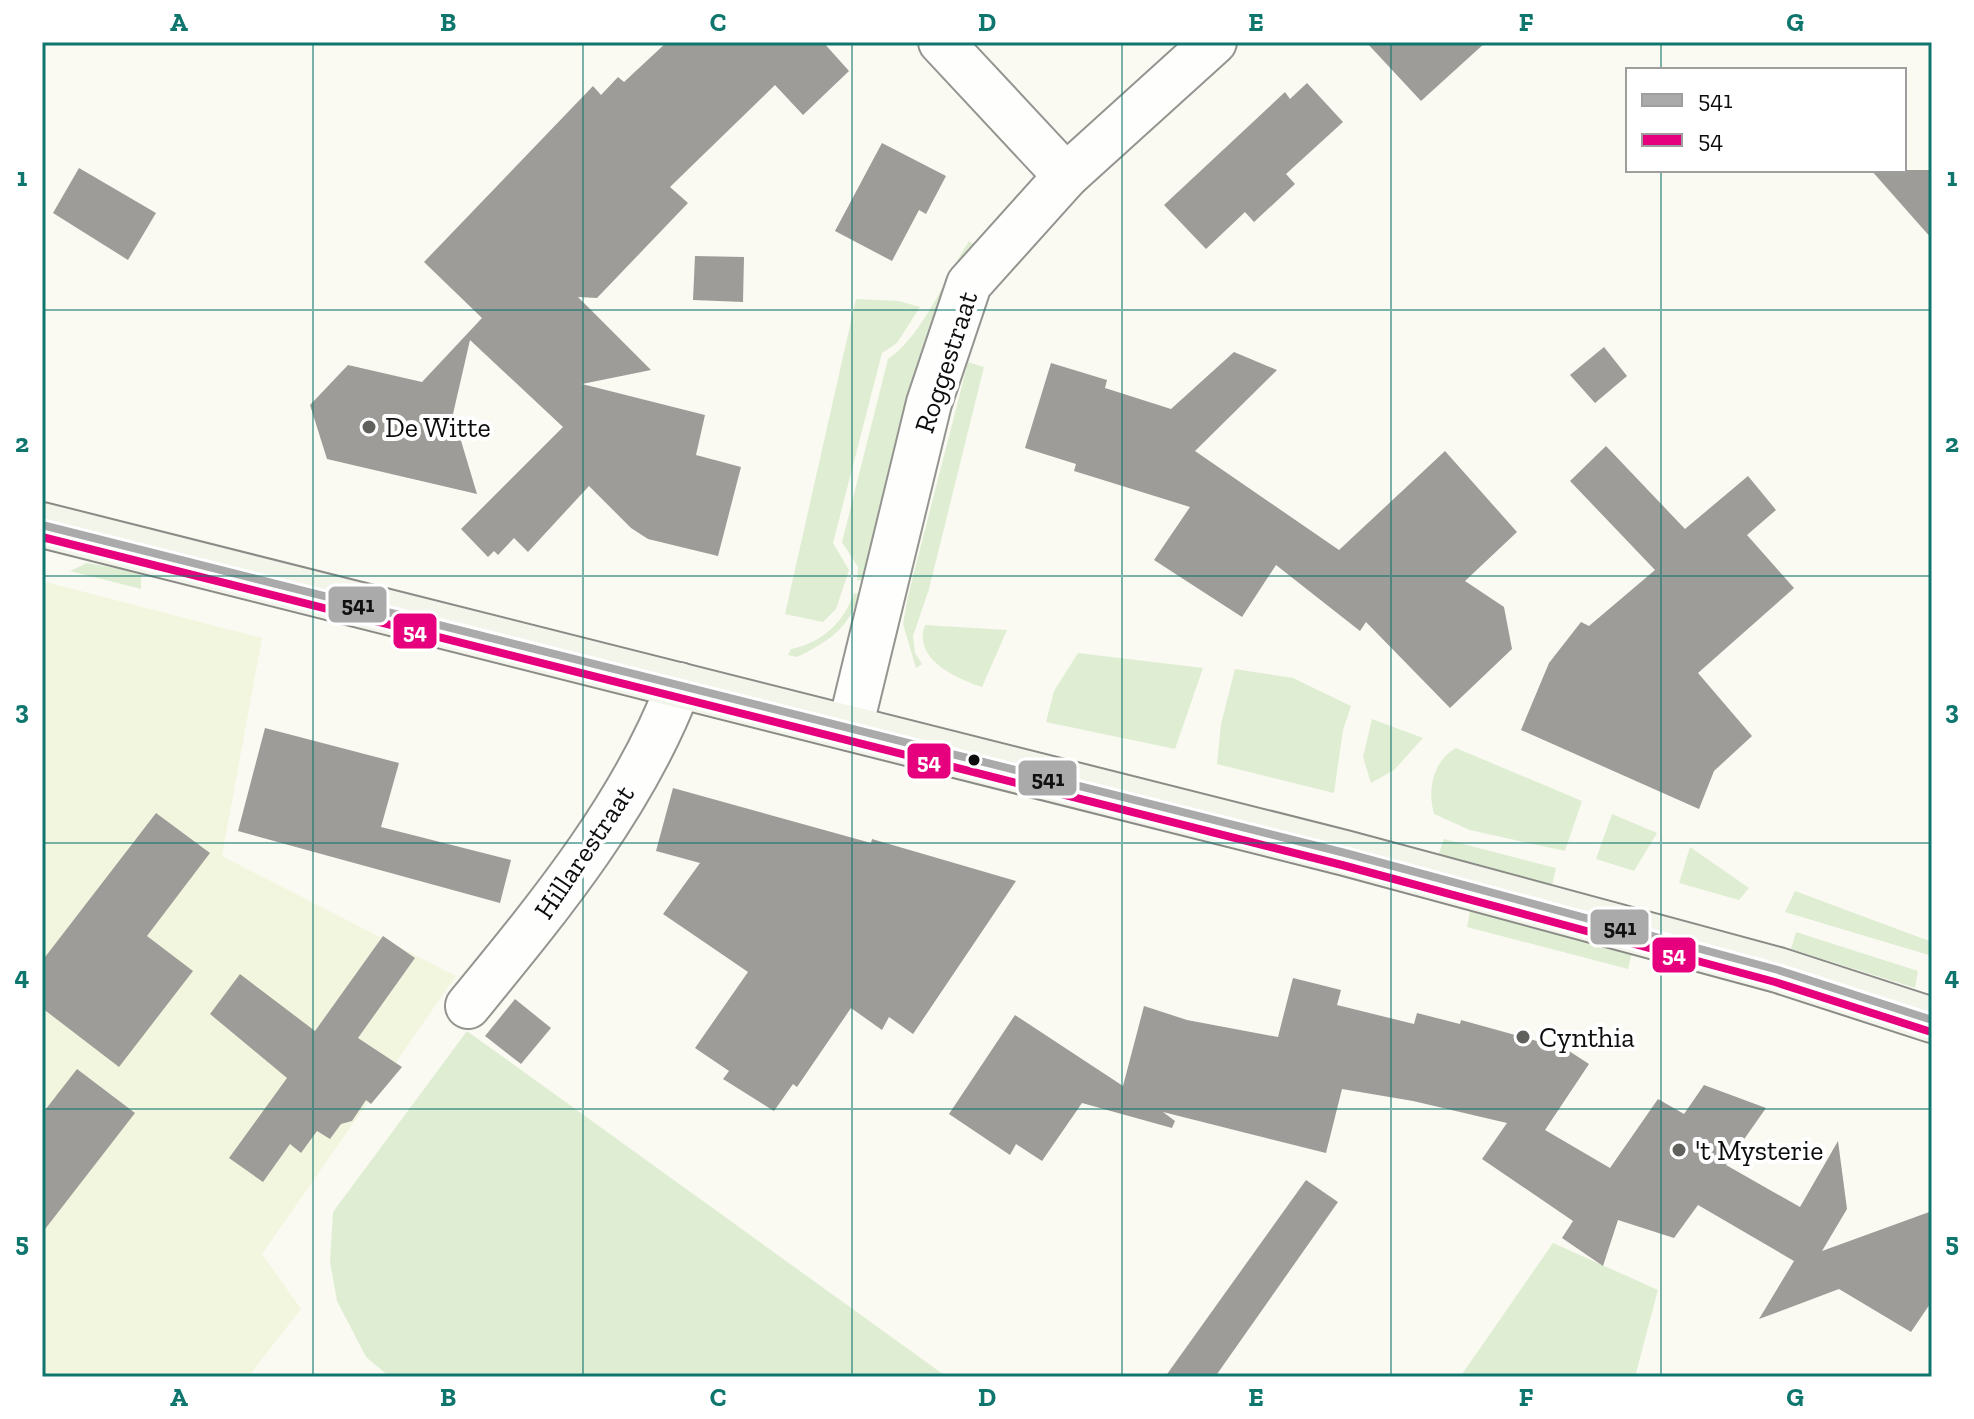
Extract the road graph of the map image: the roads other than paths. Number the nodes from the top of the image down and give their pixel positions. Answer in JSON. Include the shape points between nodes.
{"nodes":[{"id":1,"x":941,"y":42,"type":"edge"},
{"id":2,"x":1214,"y":42,"type":"edge"},
{"id":3,"x":1066,"y":176,"type":"junction"},
{"id":4,"x":42,"y":525,"type":"edge"},
{"id":5,"x":679,"y":685,"type":"junction"},
{"id":6,"x":850,"y":728,"type":"junction"},
{"id":7,"x":468,"y":1006,"type":"dead end"},
{"id":8,"x":1932,"y":1020,"type":"edge"}],
"edges":[{"from":1,"to":3,"type":"street"},
{"from":2,"to":3,"type":"street","name":"Roggestraat"},
{"from":3,"to":6,"type":"street","name":"Roggestraat","via":[[969,284],[929,403]]},
{"from":4,"to":5,"type":"main road"},
{"from":5,"to":6,"type":"main road"},
{"from":5,"to":7,"type":"street","name":"Hillarestraat","via":[[657,742],[562,891]]},
{"from":6,"to":8,"type":"main road","via":[[1563,910]]}]}
